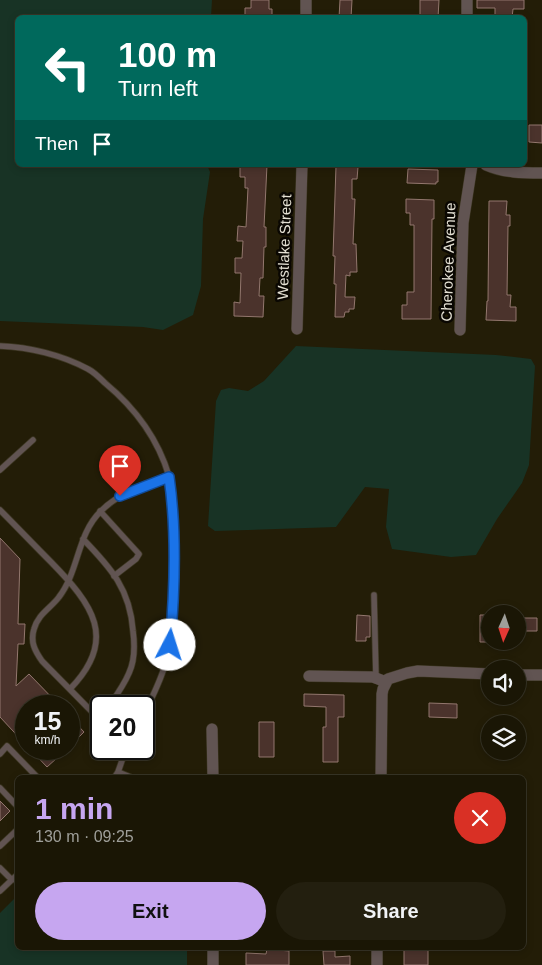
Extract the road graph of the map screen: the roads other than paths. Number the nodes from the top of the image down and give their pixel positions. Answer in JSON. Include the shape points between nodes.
{"nodes":[{"id":1,"x":306,"y":0,"type":"edge"},
{"id":2,"x":468,"y":0,"type":"edge"},
{"id":3,"x":306,"y":15,"type":"edge"},
{"id":4,"x":467,"y":15,"type":"edge"},
{"id":5,"x":302,"y":167,"type":"edge"},
{"id":6,"x":472,"y":167,"type":"edge"},
{"id":7,"x":492,"y":167,"type":"edge"},
{"id":8,"x":542,"y":173,"type":"edge"},
{"id":9,"x":297,"y":329,"type":"dead end"},
{"id":10,"x":460,"y":330,"type":"dead end"},
{"id":11,"x":0,"y":346,"type":"edge"},
{"id":12,"x":33,"y":440,"type":"dead end"},
{"id":13,"x":0,"y":470,"type":"edge"},
{"id":14,"x":169,"y":477,"type":"junction"},
{"id":15,"x":0,"y":510,"type":"edge"},
{"id":16,"x":100,"y":511,"type":"junction"},
{"id":17,"x":83,"y":538,"type":"junction"},
{"id":18,"x":114,"y":576,"type":"junction"},
{"id":19,"x":68,"y":580,"type":"junction"},
{"id":20,"x":374,"y":595,"type":"dead end"},
{"id":21,"x":481,"y":674,"type":"edge"},
{"id":22,"x":526,"y":675,"type":"edge"},
{"id":23,"x":542,"y":675,"type":"edge"},
{"id":24,"x":309,"y":676,"type":"dead end"},
{"id":25,"x":381,"y":680,"type":"junction"},
{"id":26,"x":70,"y":689,"type":"junction"},
{"id":27,"x":117,"y":695,"type":"edge"},
{"id":28,"x":152,"y":695,"type":"edge"},
{"id":29,"x":90,"y":708,"type":"edge"},
{"id":30,"x":212,"y":729,"type":"dead end"},
{"id":31,"x":0,"y":754,"type":"edge"},
{"id":32,"x":122,"y":760,"type":"edge"},
{"id":33,"x":35,"y":775,"type":"edge"},
{"id":34,"x":116,"y":775,"type":"edge"},
{"id":35,"x":213,"y":775,"type":"edge"},
{"id":36,"x":381,"y":775,"type":"edge"},
{"id":37,"x":0,"y":788,"type":"edge"},
{"id":38,"x":15,"y":804,"type":"edge"},
{"id":39,"x":15,"y":832,"type":"edge"},
{"id":40,"x":0,"y":846,"type":"edge"},
{"id":41,"x":0,"y":868,"type":"edge"},
{"id":42,"x":15,"y":877,"type":"edge"},
{"id":43,"x":12,"y":880,"type":"junction"},
{"id":44,"x":0,"y":891,"type":"edge"},
{"id":45,"x":213,"y":950,"type":"edge"},
{"id":46,"x":377,"y":950,"type":"edge"},
{"id":47,"x":213,"y":965,"type":"edge"},
{"id":48,"x":377,"y":965,"type":"edge"}],
"edges":[{"from":1,"to":3,"type":"street"},
{"from":2,"to":4,"type":"street"},
{"from":5,"to":9,"type":"street","name":"Westlake Street"},
{"from":6,"to":10,"type":"street","name":"Cherokee Avenue","via":[[463,223]]},
{"from":7,"to":8,"type":"street"},
{"from":11,"to":14,"type":"lane","via":[[38,350],[89,369],[144,423]]},
{"from":12,"to":13,"type":"lane"},
{"from":14,"to":16,"type":"lane","via":[[120,496]]},
{"from":14,"to":28,"type":"lane","via":[[174,509],[170,645]]},
{"from":15,"to":19,"type":"lane"},
{"from":16,"to":17,"type":"lane"},
{"from":16,"to":18,"type":"lane","via":[[139,554]]},
{"from":17,"to":18,"type":"lane"},
{"from":17,"to":19,"type":"lane"},
{"from":18,"to":27,"type":"lane","via":[[127,596],[132,614],[134,655]]},
{"from":19,"to":26,"type":"lane","via":[[88,606],[97,636],[89,666]]},
{"from":19,"to":26,"type":"lane","via":[[59,597],[38,617],[32,641],[42,661]]},
{"from":20,"to":25,"type":"lane"},
{"from":21,"to":25,"type":"street","via":[[418,671]]},
{"from":22,"to":23,"type":"street"},
{"from":24,"to":25,"type":"street"},
{"from":25,"to":36,"type":"street"},
{"from":26,"to":29,"type":"lane"},
{"from":30,"to":35,"type":"street"},
{"from":31,"to":33,"type":"lane","via":[[7,746]]},
{"from":32,"to":34,"type":"lane"},
{"from":37,"to":38,"type":"lane"},
{"from":39,"to":40,"type":"lane"},
{"from":41,"to":43,"type":"lane"},
{"from":42,"to":43,"type":"lane"},
{"from":43,"to":44,"type":"lane"},
{"from":45,"to":47,"type":"street"},
{"from":46,"to":48,"type":"street"}]}
